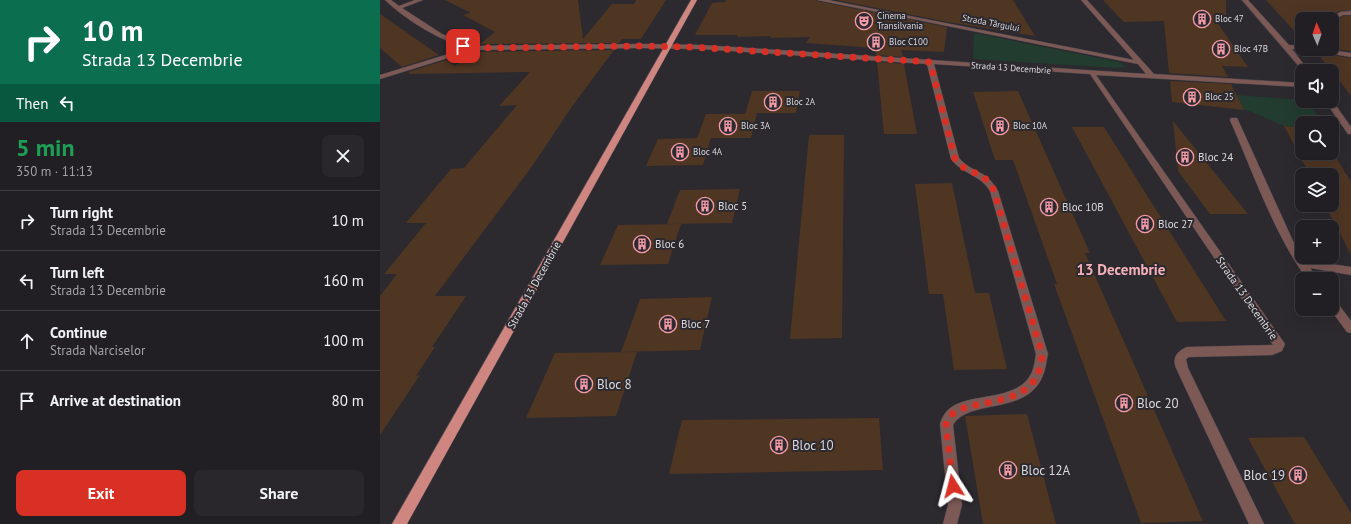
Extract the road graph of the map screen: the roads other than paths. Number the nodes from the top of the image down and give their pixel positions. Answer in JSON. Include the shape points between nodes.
{"nodes":[{"id":1,"x":420,"y":0,"type":"edge"},
{"id":2,"x":694,"y":0,"type":"edge"},
{"id":3,"x":820,"y":0,"type":"edge"},
{"id":4,"x":1084,"y":0,"type":"edge"},
{"id":5,"x":1246,"y":0,"type":"edge"},
{"id":6,"x":388,"y":2,"type":"edge"},
{"id":7,"x":400,"y":7,"type":"junction"},
{"id":8,"x":1351,"y":13,"type":"edge"},
{"id":9,"x":1339,"y":15,"type":"edge"},
{"id":10,"x":668,"y":46,"type":"junction"},
{"id":11,"x":1287,"y":47,"type":"junction"},
{"id":12,"x":474,"y":48,"type":"junction"},
{"id":13,"x":1295,"y":48,"type":"edge"},
{"id":14,"x":1339,"y":53,"type":"edge"},
{"id":15,"x":1351,"y":55,"type":"edge"},
{"id":16,"x":930,"y":62,"type":"junction"},
{"id":17,"x":1141,"y":63,"type":"junction"},
{"id":18,"x":1300,"y":64,"type":"edge"},
{"id":19,"x":1092,"y":73,"type":"junction"},
{"id":20,"x":1152,"y":76,"type":"junction"},
{"id":21,"x":380,"y":77,"type":"edge"},
{"id":22,"x":1295,"y":85,"type":"edge"},
{"id":23,"x":1333,"y":108,"type":"edge"},
{"id":24,"x":1234,"y":120,"type":"dead end"},
{"id":25,"x":1351,"y":132,"type":"edge"},
{"id":26,"x":1295,"y":253,"type":"edge"},
{"id":27,"x":1307,"y":264,"type":"edge"},
{"id":28,"x":1351,"y":271,"type":"edge"},
{"id":29,"x":1339,"y":313,"type":"edge"},
{"id":30,"x":1351,"y":329,"type":"edge"},
{"id":31,"x":399,"y":524,"type":"edge"},
{"id":32,"x":950,"y":524,"type":"edge"},
{"id":33,"x":1257,"y":524,"type":"edge"}],
"edges":[{"from":1,"to":7,"type":"street"},
{"from":2,"to":10,"type":"main road","name":"Strada 13 Decembrie"},
{"from":3,"to":17,"type":"street","name":"Strada Târgului"},
{"from":4,"to":17,"type":"street"},
{"from":5,"to":11,"type":"street"},
{"from":6,"to":7,"type":"street"},
{"from":7,"to":12,"type":"street","via":[[442,37]]},
{"from":8,"to":9,"type":"street"},
{"from":10,"to":12,"type":"street"},
{"from":10,"to":16,"type":"street","name":"Strada 13 Decembrie"},
{"from":10,"to":31,"type":"main road","name":"Strada 13 Decembrie"},
{"from":11,"to":13,"type":"street"},
{"from":11,"to":18,"type":"street"},
{"from":12,"to":21,"type":"street"},
{"from":14,"to":15,"type":"street"},
{"from":16,"to":19,"type":"street","name":"Strada 13 Decembrie"},
{"from":16,"to":32,"type":"street","via":[[955,159],[961,166],[988,180],[994,191],[1042,354],[1040,369],[1023,390],[1000,400],[958,409],[947,418],[955,504]]},
{"from":17,"to":20,"type":"street"},
{"from":19,"to":20,"type":"street","name":"Strada 13 Decembrie"},
{"from":19,"to":33,"type":"street","name":"Strada 13 Decembrie","via":[[1279,344],[1278,348],[1272,350],[1187,352],[1179,359]]},
{"from":20,"to":22,"type":"street","name":"Strada 13 Decembrie"},
{"from":23,"to":25,"type":"street"},
{"from":24,"to":26,"type":"street"},
{"from":27,"to":28,"type":"street"},
{"from":29,"to":30,"type":"street"}]}
